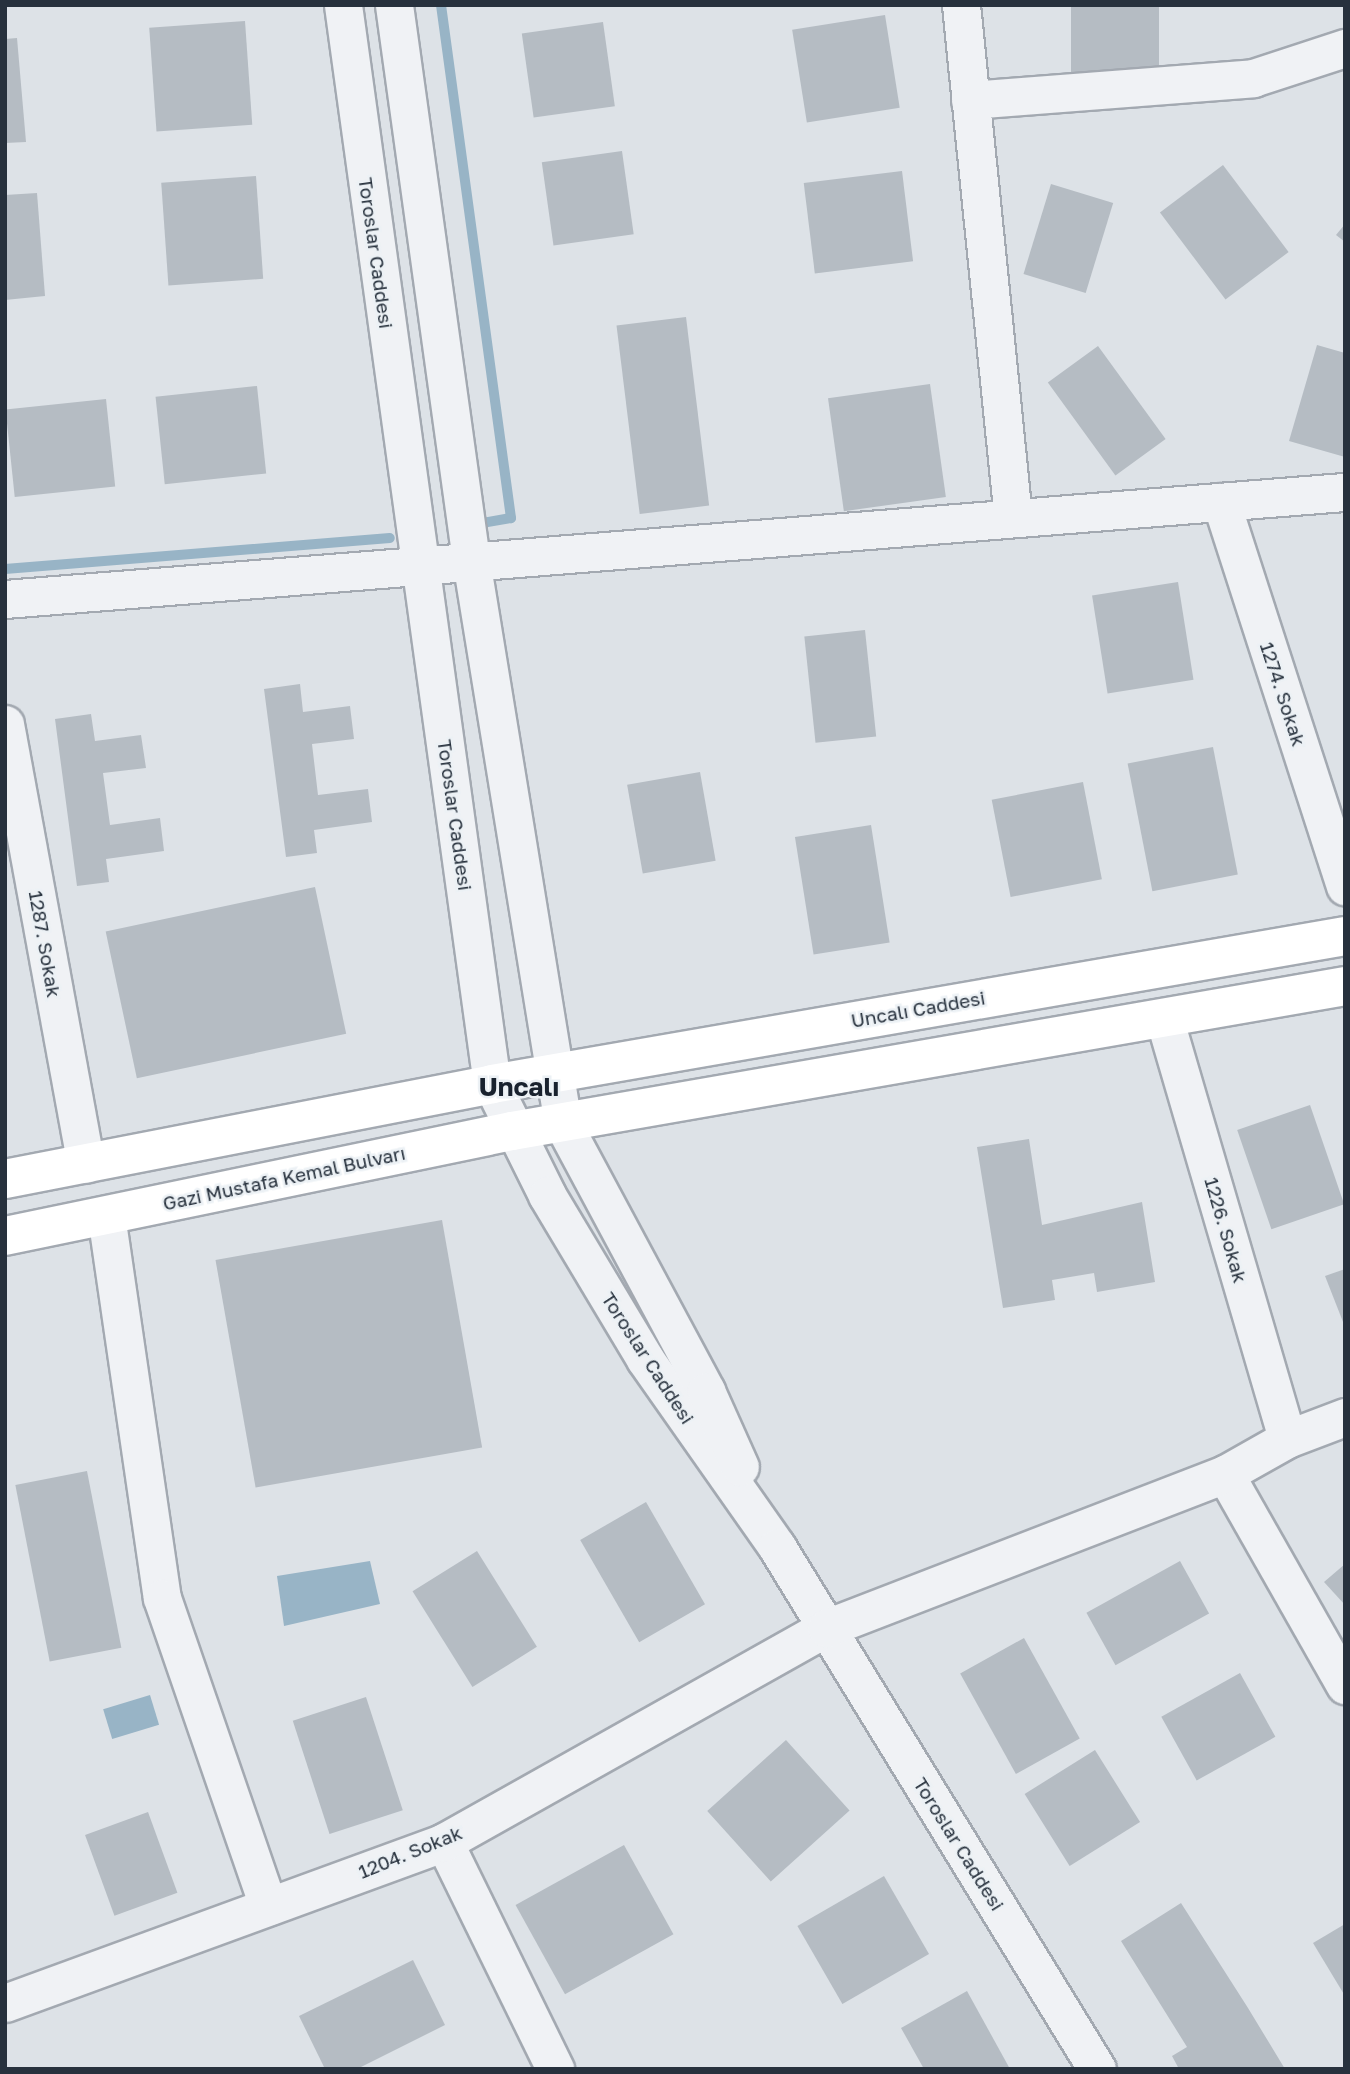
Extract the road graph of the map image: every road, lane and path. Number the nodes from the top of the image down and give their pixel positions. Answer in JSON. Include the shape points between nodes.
{"nodes":[{"id":1,"x":343,"y":5,"type":"edge"},
{"id":2,"x":394,"y":5,"type":"edge"},
{"id":3,"x":961,"y":5,"type":"edge"},
{"id":4,"x":1345,"y":48,"type":"edge"},
{"id":5,"x":970,"y":100,"type":"junction"},
{"id":6,"x":1345,"y":492,"type":"edge"},
{"id":7,"x":1221,"y":502,"type":"junction"},
{"id":8,"x":1013,"y":518,"type":"junction"},
{"id":9,"x":471,"y":560,"type":"junction"},
{"id":10,"x":418,"y":565,"type":"junction"},
{"id":11,"x":5,"y":599,"type":"edge"},
{"id":12,"x":5,"y":724,"type":"edge"},
{"id":13,"x":1345,"y":886,"type":"edge"},
{"id":14,"x":1345,"y":936,"type":"edge"},
{"id":15,"x":1345,"y":986,"type":"edge"},
{"id":16,"x":1165,"y":1021,"type":"junction"},
{"id":17,"x":552,"y":1073,"type":"junction"},
{"id":18,"x":492,"y":1084,"type":"junction"},
{"id":19,"x":563,"y":1125,"type":"junction"},
{"id":20,"x":512,"y":1131,"type":"junction"},
{"id":21,"x":86,"y":1164,"type":"junction"},
{"id":22,"x":5,"y":1179,"type":"edge"},
{"id":23,"x":106,"y":1215,"type":"junction"},
{"id":24,"x":5,"y":1236,"type":"edge"},
{"id":25,"x":1345,"y":1417,"type":"edge"},
{"id":26,"x":1287,"y":1439,"type":"junction"},
{"id":27,"x":1225,"y":1474,"type":"junction"},
{"id":28,"x":777,"y":1547,"type":"junction"},
{"id":29,"x":827,"y":1628,"type":"junction"},
{"id":30,"x":1345,"y":1685,"type":"edge"},
{"id":31,"x":444,"y":1842,"type":"junction"},
{"id":32,"x":268,"y":1906,"type":"junction"},
{"id":33,"x":5,"y":2003,"type":"edge"},
{"id":34,"x":555,"y":2069,"type":"edge"},
{"id":35,"x":1097,"y":2069,"type":"edge"}],
"edges":[{"from":1,"to":10,"type":"street","name":"Toroslar Caddesi"},
{"from":2,"to":9,"type":"street","name":"Toroslar Caddesi"},
{"from":3,"to":5,"type":"street"},
{"from":4,"to":5,"type":"street","via":[[1254,78]]},
{"from":5,"to":8,"type":"street"},
{"from":6,"to":7,"type":"street"},
{"from":7,"to":8,"type":"street"},
{"from":7,"to":13,"type":"street","name":"1274. Sokak"},
{"from":8,"to":9,"type":"street"},
{"from":9,"to":10,"type":"street"},
{"from":9,"to":17,"type":"street","name":"Toroslar Caddesi"},
{"from":10,"to":11,"type":"street"},
{"from":10,"to":18,"type":"street","name":"Toroslar Caddesi"},
{"from":12,"to":21,"type":"street","name":"1287. Sokak"},
{"from":14,"to":17,"type":"main road","name":"Uncalı Caddesi"},
{"from":15,"to":16,"type":"main road"},
{"from":16,"to":19,"type":"main road"},
{"from":16,"to":26,"type":"street","name":"1226. Sokak"},
{"from":17,"to":18,"type":"main road","name":"Uncalı Caddesi"},
{"from":17,"to":19,"type":"street","name":"Toroslar Caddesi"},
{"from":18,"to":20,"type":"street","name":"Toroslar Caddesi"},
{"from":18,"to":21,"type":"main road"},
{"from":19,"to":20,"type":"main road","name":"Gazi Mustafa Kemal Bulvarı"},
{"from":19,"to":28,"type":"street","name":"Toroslar Caddesi","via":[[706,1391]]},
{"from":20,"to":23,"type":"main road","name":"Gazi Mustafa Kemal Bulvarı"},
{"from":20,"to":28,"type":"street","name":"Toroslar Caddesi","via":[[645,1359]]},
{"from":21,"to":22,"type":"main road"},
{"from":23,"to":24,"type":"main road","name":"Gazi Mustafa Kemal Bulvarı"},
{"from":23,"to":32,"type":"street","via":[[162,1598]]},
{"from":25,"to":26,"type":"street","name":"1204. Sokak"},
{"from":26,"to":27,"type":"street","name":"1204. Sokak"},
{"from":27,"to":29,"type":"street","name":"1204. Sokak"},
{"from":27,"to":30,"type":"street"},
{"from":28,"to":29,"type":"street","name":"Toroslar Caddesi"},
{"from":29,"to":31,"type":"street","name":"1204. Sokak"},
{"from":29,"to":35,"type":"street","name":"Toroslar Caddesi"},
{"from":31,"to":32,"type":"street","name":"1204. Sokak"},
{"from":31,"to":34,"type":"street"},
{"from":32,"to":33,"type":"street","name":"1204. Sokak"}]}
